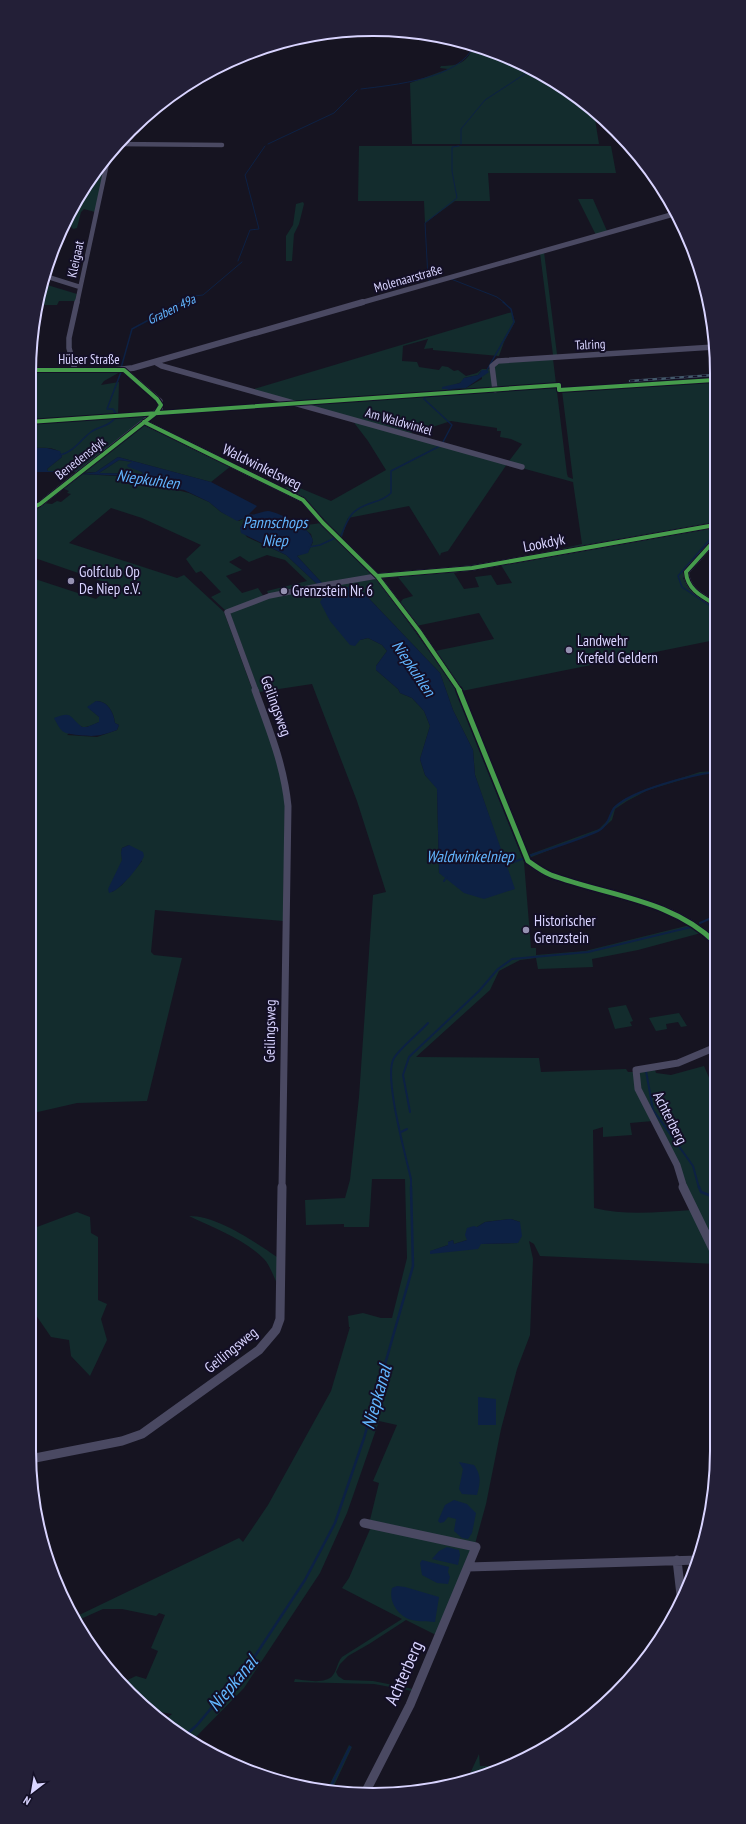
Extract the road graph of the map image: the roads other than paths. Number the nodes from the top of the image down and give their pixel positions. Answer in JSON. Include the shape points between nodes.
{"nodes":[{"id":1,"x":126,"y":144,"type":"edge"},
{"id":2,"x":222,"y":145,"type":"dead end"},
{"id":3,"x":106,"y":168,"type":"edge"},
{"id":4,"x":670,"y":215,"type":"edge"},
{"id":5,"x":50,"y":278,"type":"edge"},
{"id":6,"x":80,"y":287,"type":"junction"},
{"id":7,"x":709,"y":347,"type":"edge"},
{"id":8,"x":152,"y":363,"type":"junction"},
{"id":9,"x":36,"y":370,"type":"edge"},
{"id":10,"x":75,"y":370,"type":"junction"},
{"id":11,"x":124,"y":370,"type":"junction"},
{"id":12,"x":495,"y":390,"type":"dead end"},
{"id":13,"x":144,"y":422,"type":"junction"},
{"id":14,"x":522,"y":467,"type":"dead end"},
{"id":15,"x":36,"y":506,"type":"edge"},
{"id":16,"x":710,"y":526,"type":"edge"},
{"id":17,"x":710,"y":546,"type":"edge"},
{"id":18,"x":377,"y":576,"type":"junction"},
{"id":19,"x":710,"y":601,"type":"edge"},
{"id":20,"x":710,"y":936,"type":"edge"},
{"id":21,"x":710,"y":1050,"type":"edge"},
{"id":22,"x":710,"y":1243,"type":"edge"},
{"id":23,"x":36,"y":1458,"type":"edge"},
{"id":24,"x":364,"y":1523,"type":"dead end"},
{"id":25,"x":677,"y":1560,"type":"junction"},
{"id":26,"x":692,"y":1560,"type":"edge"},
{"id":27,"x":468,"y":1566,"type":"junction"},
{"id":28,"x":680,"y":1588,"type":"edge"},
{"id":29,"x":368,"y":1788,"type":"edge"}],
"edges":[{"from":1,"to":2,"type":"street"},
{"from":3,"to":6,"type":"street","name":"Kleigaat"},
{"from":4,"to":8,"type":"street","name":"Molenaarstraße"},
{"from":5,"to":6,"type":"street"},
{"from":6,"to":10,"type":"street","name":"Kleigaat","via":[[69,338]]},
{"from":7,"to":12,"type":"street","name":"Talring","via":[[498,361],[492,366]]},
{"from":8,"to":11,"type":"street","name":"Hülser Straße"},
{"from":8,"to":14,"type":"street","name":"Am Waldwinkel"},
{"from":9,"to":10,"type":"street","name":"Hülser Straße"},
{"from":10,"to":11,"type":"street","name":"Hülser Straße"},
{"from":11,"to":13,"type":"street","via":[[161,403],[158,411]]},
{"from":13,"to":15,"type":"street","name":"Benedensdyk"},
{"from":13,"to":18,"type":"street","name":"Waldwinkelsweg","via":[[303,500]]},
{"from":16,"to":18,"type":"street","name":"Lookdyk","via":[[472,568]]},
{"from":17,"to":19,"type":"street","via":[[686,572],[685,578],[693,590]]},
{"from":18,"to":20,"type":"street","name":"Waldwinkelsweg","via":[[459,690],[528,861],[550,875],[668,911],[693,923]]},
{"from":18,"to":23,"type":"street","name":"Geilingsweg","via":[[270,596],[227,612],[281,762],[288,806],[280,1318],[276,1330],[259,1350],[142,1434],[122,1441]]},
{"from":21,"to":22,"type":"street","name":"Achterberg","via":[[665,1067],[636,1070],[638,1089],[677,1165],[684,1190]]},
{"from":24,"to":27,"type":"street","name":"Achterberg","via":[[476,1547]]},
{"from":25,"to":26,"type":"street"},
{"from":25,"to":27,"type":"street"},
{"from":25,"to":28,"type":"street"},
{"from":27,"to":29,"type":"street","name":"Achterberg","via":[[410,1705]]}]}
